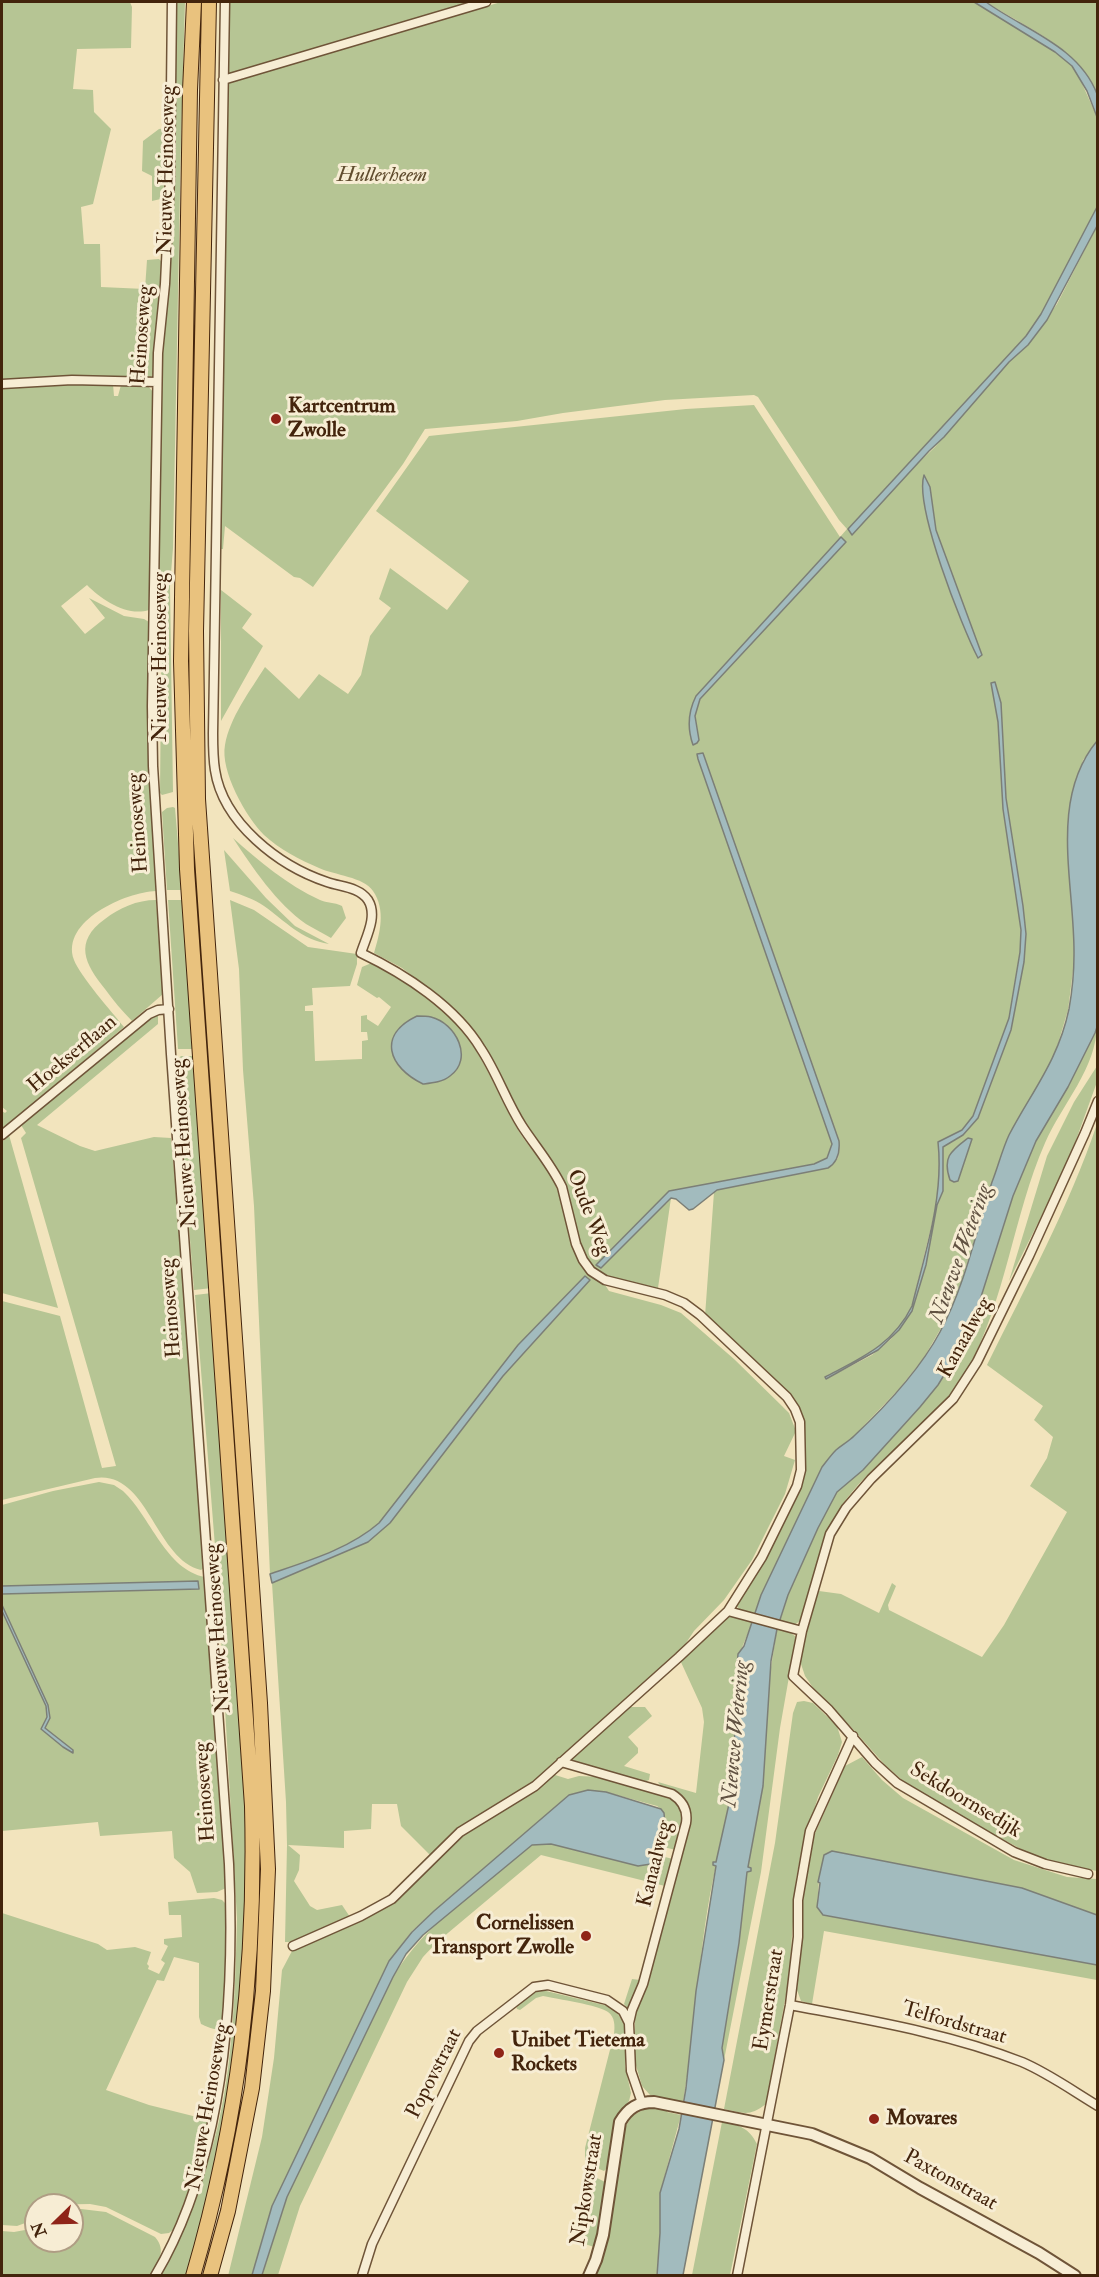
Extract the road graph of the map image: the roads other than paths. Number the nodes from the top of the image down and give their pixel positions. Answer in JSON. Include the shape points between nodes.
{"nodes":[{"id":1,"x":172,"y":2,"type":"edge"},
{"id":2,"x":194,"y":2,"type":"edge"},
{"id":3,"x":209,"y":2,"type":"edge"},
{"id":4,"x":225,"y":2,"type":"edge"},
{"id":5,"x":486,"y":2,"type":"edge"},
{"id":6,"x":223,"y":80,"type":"junction"},
{"id":7,"x":157,"y":382,"type":"junction"},
{"id":8,"x":2,"y":384,"type":"edge"},
{"id":9,"x":169,"y":1009,"type":"junction"},
{"id":10,"x":1098,"y":1101,"type":"edge"},
{"id":11,"x":2,"y":1135,"type":"edge"},
{"id":12,"x":728,"y":1611,"type":"junction"},
{"id":13,"x":802,"y":1631,"type":"junction"},
{"id":14,"x":793,"y":1676,"type":"joint"},
{"id":15,"x":853,"y":1736,"type":"junction"},
{"id":16,"x":561,"y":1762,"type":"junction"},
{"id":17,"x":1088,"y":1874,"type":"dead end"},
{"id":18,"x":293,"y":1946,"type":"dead end"},
{"id":19,"x":790,"y":2005,"type":"junction"},
{"id":20,"x":629,"y":2024,"type":"junction"},
{"id":21,"x":642,"y":2103,"type":"junction"},
{"id":22,"x":1098,"y":2106,"type":"edge"},
{"id":23,"x":766,"y":2123,"type":"junction"},
{"id":24,"x":155,"y":2276,"type":"edge"},
{"id":25,"x":193,"y":2276,"type":"edge"},
{"id":26,"x":210,"y":2276,"type":"edge"},
{"id":27,"x":363,"y":2276,"type":"edge"},
{"id":28,"x":589,"y":2276,"type":"edge"},
{"id":29,"x":737,"y":2276,"type":"edge"},
{"id":30,"x":1075,"y":2276,"type":"edge"}],
"edges":[{"from":1,"to":7,"type":"street","name":"Heinoseweg","via":[[170,178]]},
{"from":2,"to":25,"type":"highway","name":"Nieuwe Heinoseweg","via":[[181,661],[183,781],[254,1881],[246,2020],[237,2087],[226,2149]]},
{"from":3,"to":26,"type":"highway","name":"Nieuwe Heinoseweg","via":[[195,631],[198,799],[261,1714],[268,1869],[263,1991],[252,2088],[228,2211]]},
{"from":4,"to":6,"type":"street"},
{"from":5,"to":6,"type":"street"},
{"from":6,"to":12,"type":"street","name":"Oude Weg","via":[[213,624],[215,771],[237,819],[257,843],[302,872],[355,890],[367,899],[372,916],[361,953],[441,1004],[471,1033],[523,1127],[557,1177],[579,1252],[591,1270],[605,1280],[684,1303],[783,1392],[795,1409],[801,1432],[799,1478],[776,1530]]},
{"from":7,"to":8,"type":"street","via":[[72,380]]},
{"from":7,"to":9,"type":"street","name":"Heinoseweg","via":[[152,706]]},
{"from":9,"to":11,"type":"street","name":"Hoekserflaan","via":[[149,1014]]},
{"from":9,"to":24,"type":"street","name":"Heinoseweg","via":[[229,1864],[231,1942],[225,2034],[210,2129],[188,2204]]},
{"from":10,"to":13,"type":"street","name":"Kanaalweg","via":[[977,1362],[953,1399],[871,1479],[837,1521]]},
{"from":12,"to":13,"type":"street"},
{"from":12,"to":16,"type":"street"},
{"from":13,"to":14,"type":"street","name":"Kanaalweg"},
{"from":14,"to":15,"type":"street","name":"Sekdoornsedijk"},
{"from":15,"to":17,"type":"street","name":"Sekdoornsedijk","via":[[897,1784],[975,1830],[1014,1852]]},
{"from":15,"to":19,"type":"street","name":"Eymerstraat","via":[[810,1831],[798,1900]]},
{"from":16,"to":18,"type":"street","via":[[525,1794],[460,1832],[392,1899]]},
{"from":16,"to":20,"type":"street","name":"Kanaalweg","via":[[672,1794],[685,1808],[687,1818],[680,1846]]},
{"from":19,"to":22,"type":"street","name":"Telfordstraat","via":[[982,2048],[1024,2063]]},
{"from":19,"to":23,"type":"street","name":"Eymerstraat"},
{"from":20,"to":21,"type":"street","via":[[631,2071]]},
{"from":20,"to":27,"type":"street","name":"Popovstraat","via":[[623,2011],[613,2003],[548,1985],[528,1989],[477,2031],[372,2244]]},
{"from":21,"to":23,"type":"street","via":[[670,2104]]},
{"from":21,"to":28,"type":"street","name":"Nipkowstraat","via":[[628,2110],[620,2122],[602,2241]]},
{"from":23,"to":29,"type":"street","name":"Eymerstraat"},
{"from":23,"to":30,"type":"street","name":"Paxtonstraat","via":[[812,2134],[870,2158]]}]}
